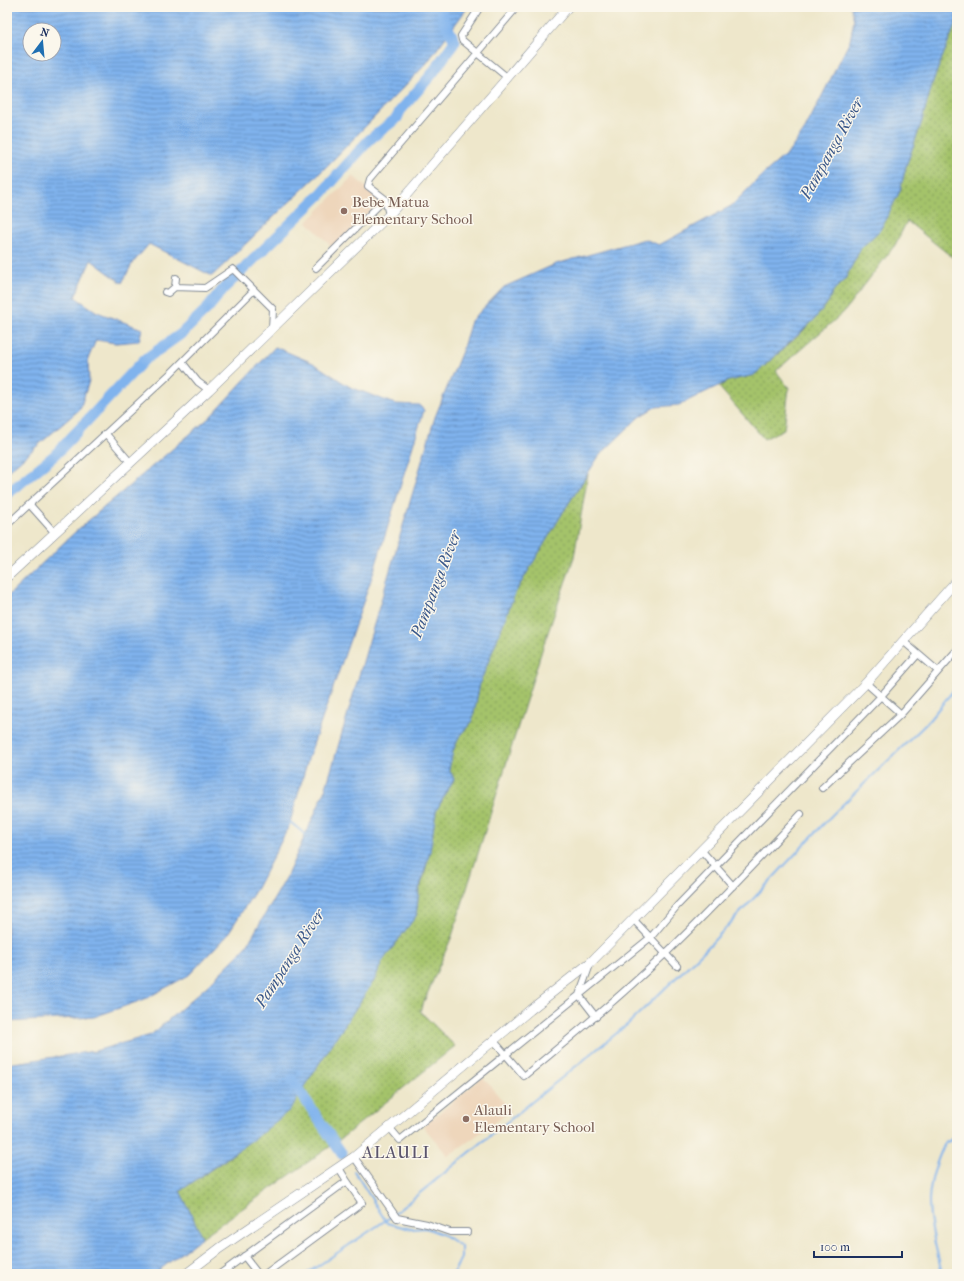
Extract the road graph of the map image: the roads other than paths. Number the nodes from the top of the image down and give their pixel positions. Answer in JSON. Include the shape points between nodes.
{"nodes":[{"id":1,"x":517,"y":7,"type":"edge"},
{"id":2,"x":568,"y":7,"type":"edge"},
{"id":3,"x":478,"y":10,"type":"dead end"},
{"id":4,"x":478,"y":55,"type":"junction"},
{"id":5,"x":508,"y":78,"type":"junction"},
{"id":6,"x":385,"y":199,"type":"junction"},
{"id":7,"x":389,"y":215,"type":"junction"},
{"id":8,"x":316,"y":268,"type":"dead end"},
{"id":9,"x":176,"y":278,"type":"dead end"},
{"id":10,"x":175,"y":287,"type":"junction"},
{"id":11,"x":254,"y":290,"type":"junction"},
{"id":12,"x":165,"y":292,"type":"dead end"},
{"id":13,"x":272,"y":329,"type":"junction"},
{"id":14,"x":182,"y":362,"type":"junction"},
{"id":15,"x":209,"y":390,"type":"junction"},
{"id":16,"x":106,"y":434,"type":"junction"},
{"id":17,"x":130,"y":462,"type":"junction"},
{"id":18,"x":30,"y":505,"type":"junction"},
{"id":19,"x":7,"y":525,"type":"edge"},
{"id":20,"x":54,"y":533,"type":"junction"},
{"id":21,"x":8,"y":575,"type":"edge"},
{"id":22,"x":957,"y":580,"type":"edge"},
{"id":23,"x":903,"y":641,"type":"junction"},
{"id":24,"x":957,"y":650,"type":"edge"},
{"id":25,"x":918,"y":654,"type":"junction"},
{"id":26,"x":938,"y":671,"type":"junction"},
{"id":27,"x":866,"y":683,"type":"junction"},
{"id":28,"x":881,"y":696,"type":"junction"},
{"id":29,"x":901,"y":714,"type":"junction"},
{"id":30,"x":822,"y":788,"type":"dead end"},
{"id":31,"x":801,"y":814,"type":"dead end"},
{"id":32,"x":702,"y":851,"type":"junction"},
{"id":33,"x":716,"y":866,"type":"junction"},
{"id":34,"x":733,"y":886,"type":"junction"},
{"id":35,"x":634,"y":920,"type":"junction"},
{"id":36,"x":651,"y":937,"type":"junction"},
{"id":37,"x":666,"y":953,"type":"junction"},
{"id":38,"x":591,"y":962,"type":"junction"},
{"id":39,"x":677,"y":966,"type":"dead end"},
{"id":40,"x":580,"y":995,"type":"junction"},
{"id":41,"x":596,"y":1017,"type":"junction"},
{"id":42,"x":494,"y":1041,"type":"junction"},
{"id":43,"x":506,"y":1054,"type":"junction"},
{"id":44,"x":389,"y":1127,"type":"junction"},
{"id":45,"x":354,"y":1157,"type":"junction"},
{"id":46,"x":339,"y":1168,"type":"junction"},
{"id":47,"x":347,"y":1181,"type":"junction"},
{"id":48,"x":467,"y":1232,"type":"dead end"},
{"id":49,"x":244,"y":1256,"type":"junction"},
{"id":50,"x":186,"y":1274,"type":"edge"},
{"id":51,"x":220,"y":1274,"type":"edge"},
{"id":52,"x":258,"y":1274,"type":"edge"},
{"id":53,"x":265,"y":1274,"type":"edge"}],
"edges":[{"from":1,"to":4,"type":"street"},
{"from":2,"to":5,"type":"street"},
{"from":3,"to":4,"type":"street","via":[[461,36]]},
{"from":4,"to":5,"type":"street"},
{"from":4,"to":6,"type":"street","via":[[370,179],[368,186]]},
{"from":5,"to":7,"type":"street"},
{"from":6,"to":7,"type":"street"},
{"from":6,"to":8,"type":"street"},
{"from":7,"to":13,"type":"street"},
{"from":9,"to":10,"type":"street"},
{"from":10,"to":11,"type":"street","via":[[205,288],[233,269]]},
{"from":10,"to":12,"type":"street","via":[[168,294]]},
{"from":11,"to":13,"type":"street","via":[[273,309]]},
{"from":11,"to":14,"type":"street"},
{"from":13,"to":15,"type":"street"},
{"from":14,"to":15,"type":"street","via":[[198,382]]},
{"from":14,"to":16,"type":"street"},
{"from":15,"to":17,"type":"street"},
{"from":16,"to":17,"type":"street"},
{"from":16,"to":18,"type":"street"},
{"from":17,"to":20,"type":"street"},
{"from":18,"to":19,"type":"street"},
{"from":18,"to":20,"type":"street"},
{"from":20,"to":21,"type":"street"},
{"from":22,"to":23,"type":"street"},
{"from":23,"to":25,"type":"street"},
{"from":23,"to":27,"type":"street"},
{"from":24,"to":26,"type":"street"},
{"from":25,"to":26,"type":"street"},
{"from":25,"to":28,"type":"street"},
{"from":26,"to":29,"type":"street"},
{"from":27,"to":28,"type":"street"},
{"from":27,"to":32,"type":"street"},
{"from":28,"to":29,"type":"street"},
{"from":28,"to":33,"type":"street"},
{"from":29,"to":30,"type":"street"},
{"from":31,"to":34,"type":"street"},
{"from":32,"to":33,"type":"street"},
{"from":32,"to":35,"type":"street"},
{"from":33,"to":34,"type":"street"},
{"from":33,"to":36,"type":"street"},
{"from":34,"to":37,"type":"street"},
{"from":35,"to":36,"type":"street"},
{"from":35,"to":38,"type":"street"},
{"from":36,"to":37,"type":"street"},
{"from":36,"to":40,"type":"street"},
{"from":37,"to":39,"type":"street"},
{"from":37,"to":41,"type":"street"},
{"from":38,"to":40,"type":"street"},
{"from":38,"to":42,"type":"street"},
{"from":40,"to":41,"type":"street"},
{"from":40,"to":43,"type":"street"},
{"from":41,"to":43,"type":"street","via":[[524,1076]]},
{"from":42,"to":43,"type":"street"},
{"from":42,"to":44,"type":"street"},
{"from":43,"to":44,"type":"street","via":[[400,1140]]},
{"from":44,"to":45,"type":"street"},
{"from":45,"to":46,"type":"street"},
{"from":45,"to":48,"type":"street","via":[[397,1218],[450,1232]]},
{"from":46,"to":47,"type":"street"},
{"from":46,"to":50,"type":"street","via":[[220,1248]]},
{"from":47,"to":49,"type":"street"},
{"from":47,"to":53,"type":"street","via":[[362,1203]]},
{"from":49,"to":51,"type":"street"},
{"from":49,"to":52,"type":"street"}]}
